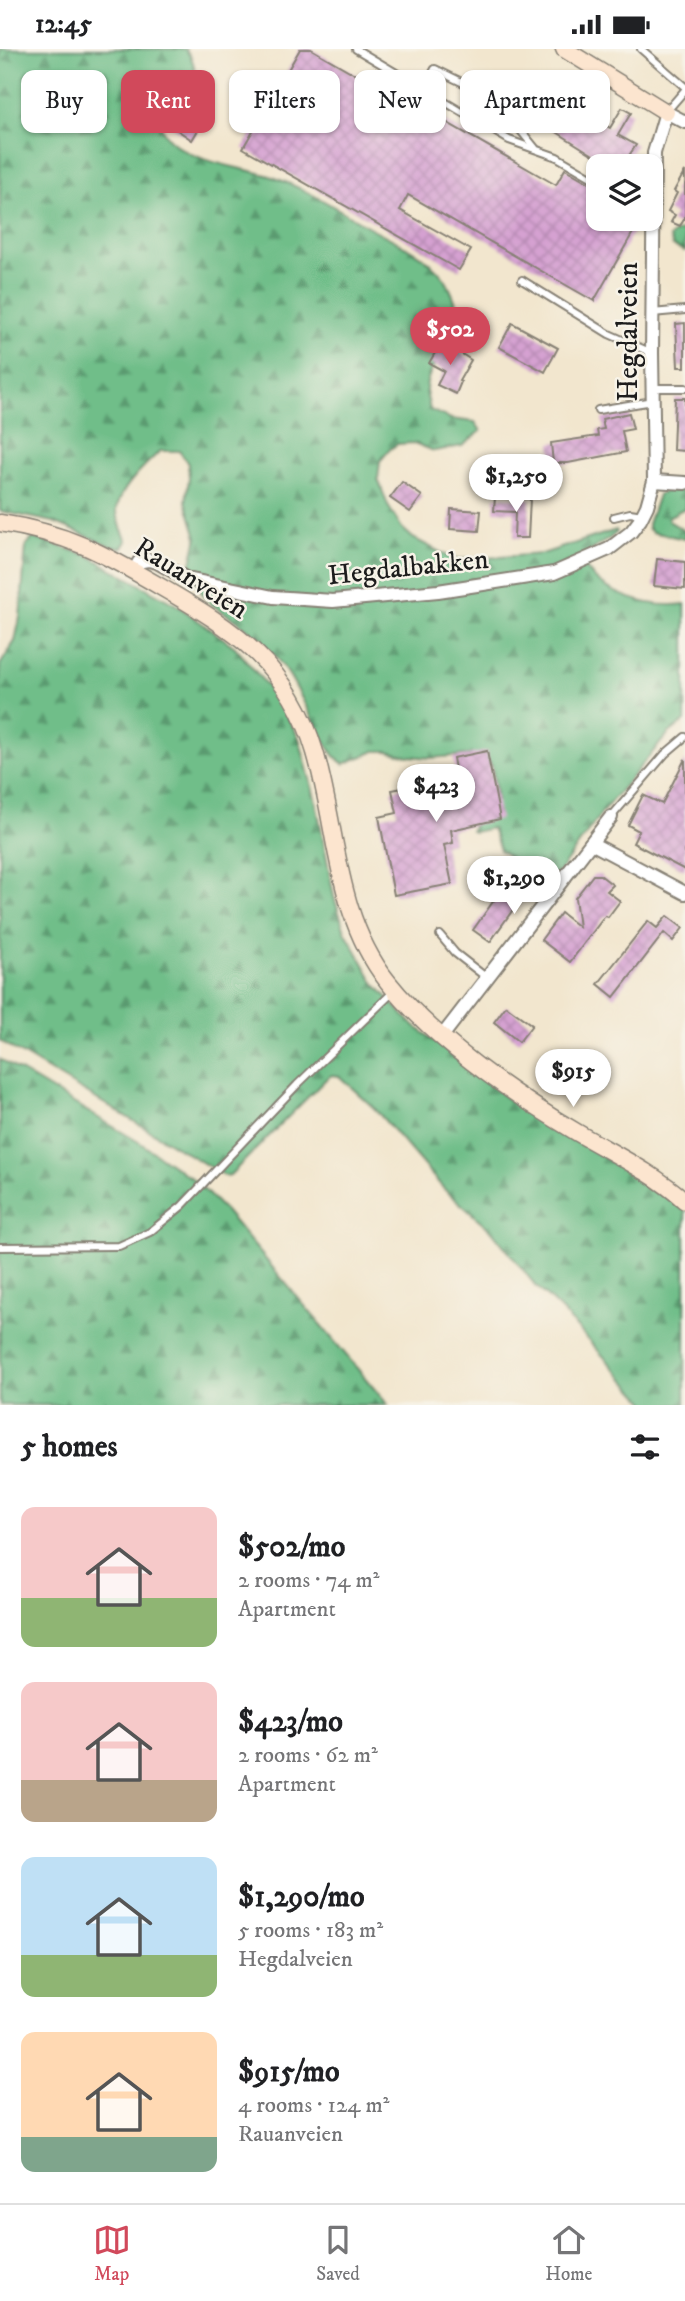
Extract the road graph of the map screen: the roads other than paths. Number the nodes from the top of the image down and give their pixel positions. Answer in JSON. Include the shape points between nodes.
{"nodes":[{"id":1,"x":356,"y":49,"type":"edge"},
{"id":2,"x":564,"y":49,"type":"edge"},
{"id":3,"x":641,"y":49,"type":"edge"},
{"id":4,"x":585,"y":55,"type":"edge"},
{"id":5,"x":392,"y":70,"type":"edge"},
{"id":6,"x":446,"y":74,"type":"edge"},
{"id":7,"x":685,"y":89,"type":"edge"},
{"id":8,"x":446,"y":102,"type":"edge"},
{"id":9,"x":666,"y":112,"type":"junction"},
{"id":10,"x":685,"y":122,"type":"edge"},
{"id":11,"x":536,"y":150,"type":"junction"},
{"id":12,"x":654,"y":154,"type":"edge"},
{"id":13,"x":586,"y":174,"type":"edge"},
{"id":14,"x":652,"y":231,"type":"edge"},
{"id":15,"x":522,"y":280,"type":"dead end"},
{"id":16,"x":685,"y":310,"type":"edge"},
{"id":17,"x":652,"y":313,"type":"junction"},
{"id":18,"x":652,"y":353,"type":"junction"},
{"id":19,"x":685,"y":388,"type":"edge"},
{"id":20,"x":653,"y":395,"type":"junction"},
{"id":21,"x":598,"y":410,"type":"dead end"},
{"id":22,"x":654,"y":481,"type":"junction"},
{"id":23,"x":685,"y":483,"type":"edge"},
{"id":24,"x":643,"y":515,"type":"junction"},
{"id":25,"x":614,"y":517,"type":"dead end"},
{"id":26,"x":0,"y":523,"type":"edge"},
{"id":27,"x":134,"y":571,"type":"junction"},
{"id":28,"x":685,"y":737,"type":"edge"},
{"id":29,"x":611,"y":817,"type":"joint"},
{"id":30,"x":591,"y":843,"type":"junction"},
{"id":31,"x":685,"y":893,"type":"edge"},
{"id":32,"x":440,"y":935,"type":"dead end"},
{"id":33,"x":487,"y":978,"type":"junction"},
{"id":34,"x":395,"y":990,"type":"junction"},
{"id":35,"x":443,"y":1035,"type":"junction"},
{"id":36,"x":685,"y":1201,"type":"edge"},
{"id":37,"x":0,"y":1247,"type":"edge"}],
"edges":[{"from":1,"to":5,"type":"lane"},
{"from":2,"to":4,"type":"main road"},
{"from":3,"to":7,"type":"lane"},
{"from":4,"to":9,"type":"main road"},
{"from":6,"to":11,"type":"lane","via":[[500,105]]},
{"from":7,"to":9,"type":"lane"},
{"from":8,"to":11,"type":"lane"},
{"from":9,"to":10,"type":"street"},
{"from":9,"to":12,"type":"street","name":"Hegdalveien"},
{"from":11,"to":13,"type":"lane"},
{"from":14,"to":17,"type":"street","name":"Hegdalveien"},
{"from":15,"to":18,"type":"lane","via":[[609,334]]},
{"from":16,"to":17,"type":"lane"},
{"from":17,"to":18,"type":"street","name":"Hegdalveien"},
{"from":18,"to":20,"type":"street","name":"Hegdalveien"},
{"from":19,"to":20,"type":"lane"},
{"from":20,"to":21,"type":"lane"},
{"from":20,"to":22,"type":"street","name":"Hegdalveien"},
{"from":22,"to":23,"type":"street"},
{"from":22,"to":24,"type":"street","name":"Hegdalbakken"},
{"from":24,"to":25,"type":"lane"},
{"from":24,"to":27,"type":"street","name":"Hegdalbakken","via":[[631,532],[609,549],[554,573],[438,591],[321,600],[273,597],[187,579],[148,560],[139,562]]},
{"from":26,"to":27,"type":"main road","name":"Rauanveien","via":[[66,537]]},
{"from":27,"to":34,"type":"main road","name":"Rauanveien","via":[[216,618],[258,655],[284,687],[315,752],[349,911],[372,958]]},
{"from":28,"to":29,"type":"lane"},
{"from":29,"to":30,"type":"street"},
{"from":30,"to":31,"type":"street"},
{"from":30,"to":33,"type":"street"},
{"from":32,"to":33,"type":"lane"},
{"from":33,"to":35,"type":"street"},
{"from":34,"to":35,"type":"main road","name":"Rauanveien"},
{"from":34,"to":37,"type":"lane","via":[[183,1206],[150,1232],[119,1246]]},
{"from":35,"to":36,"type":"main road","name":"Rauanveien","via":[[532,1105]]}]}
